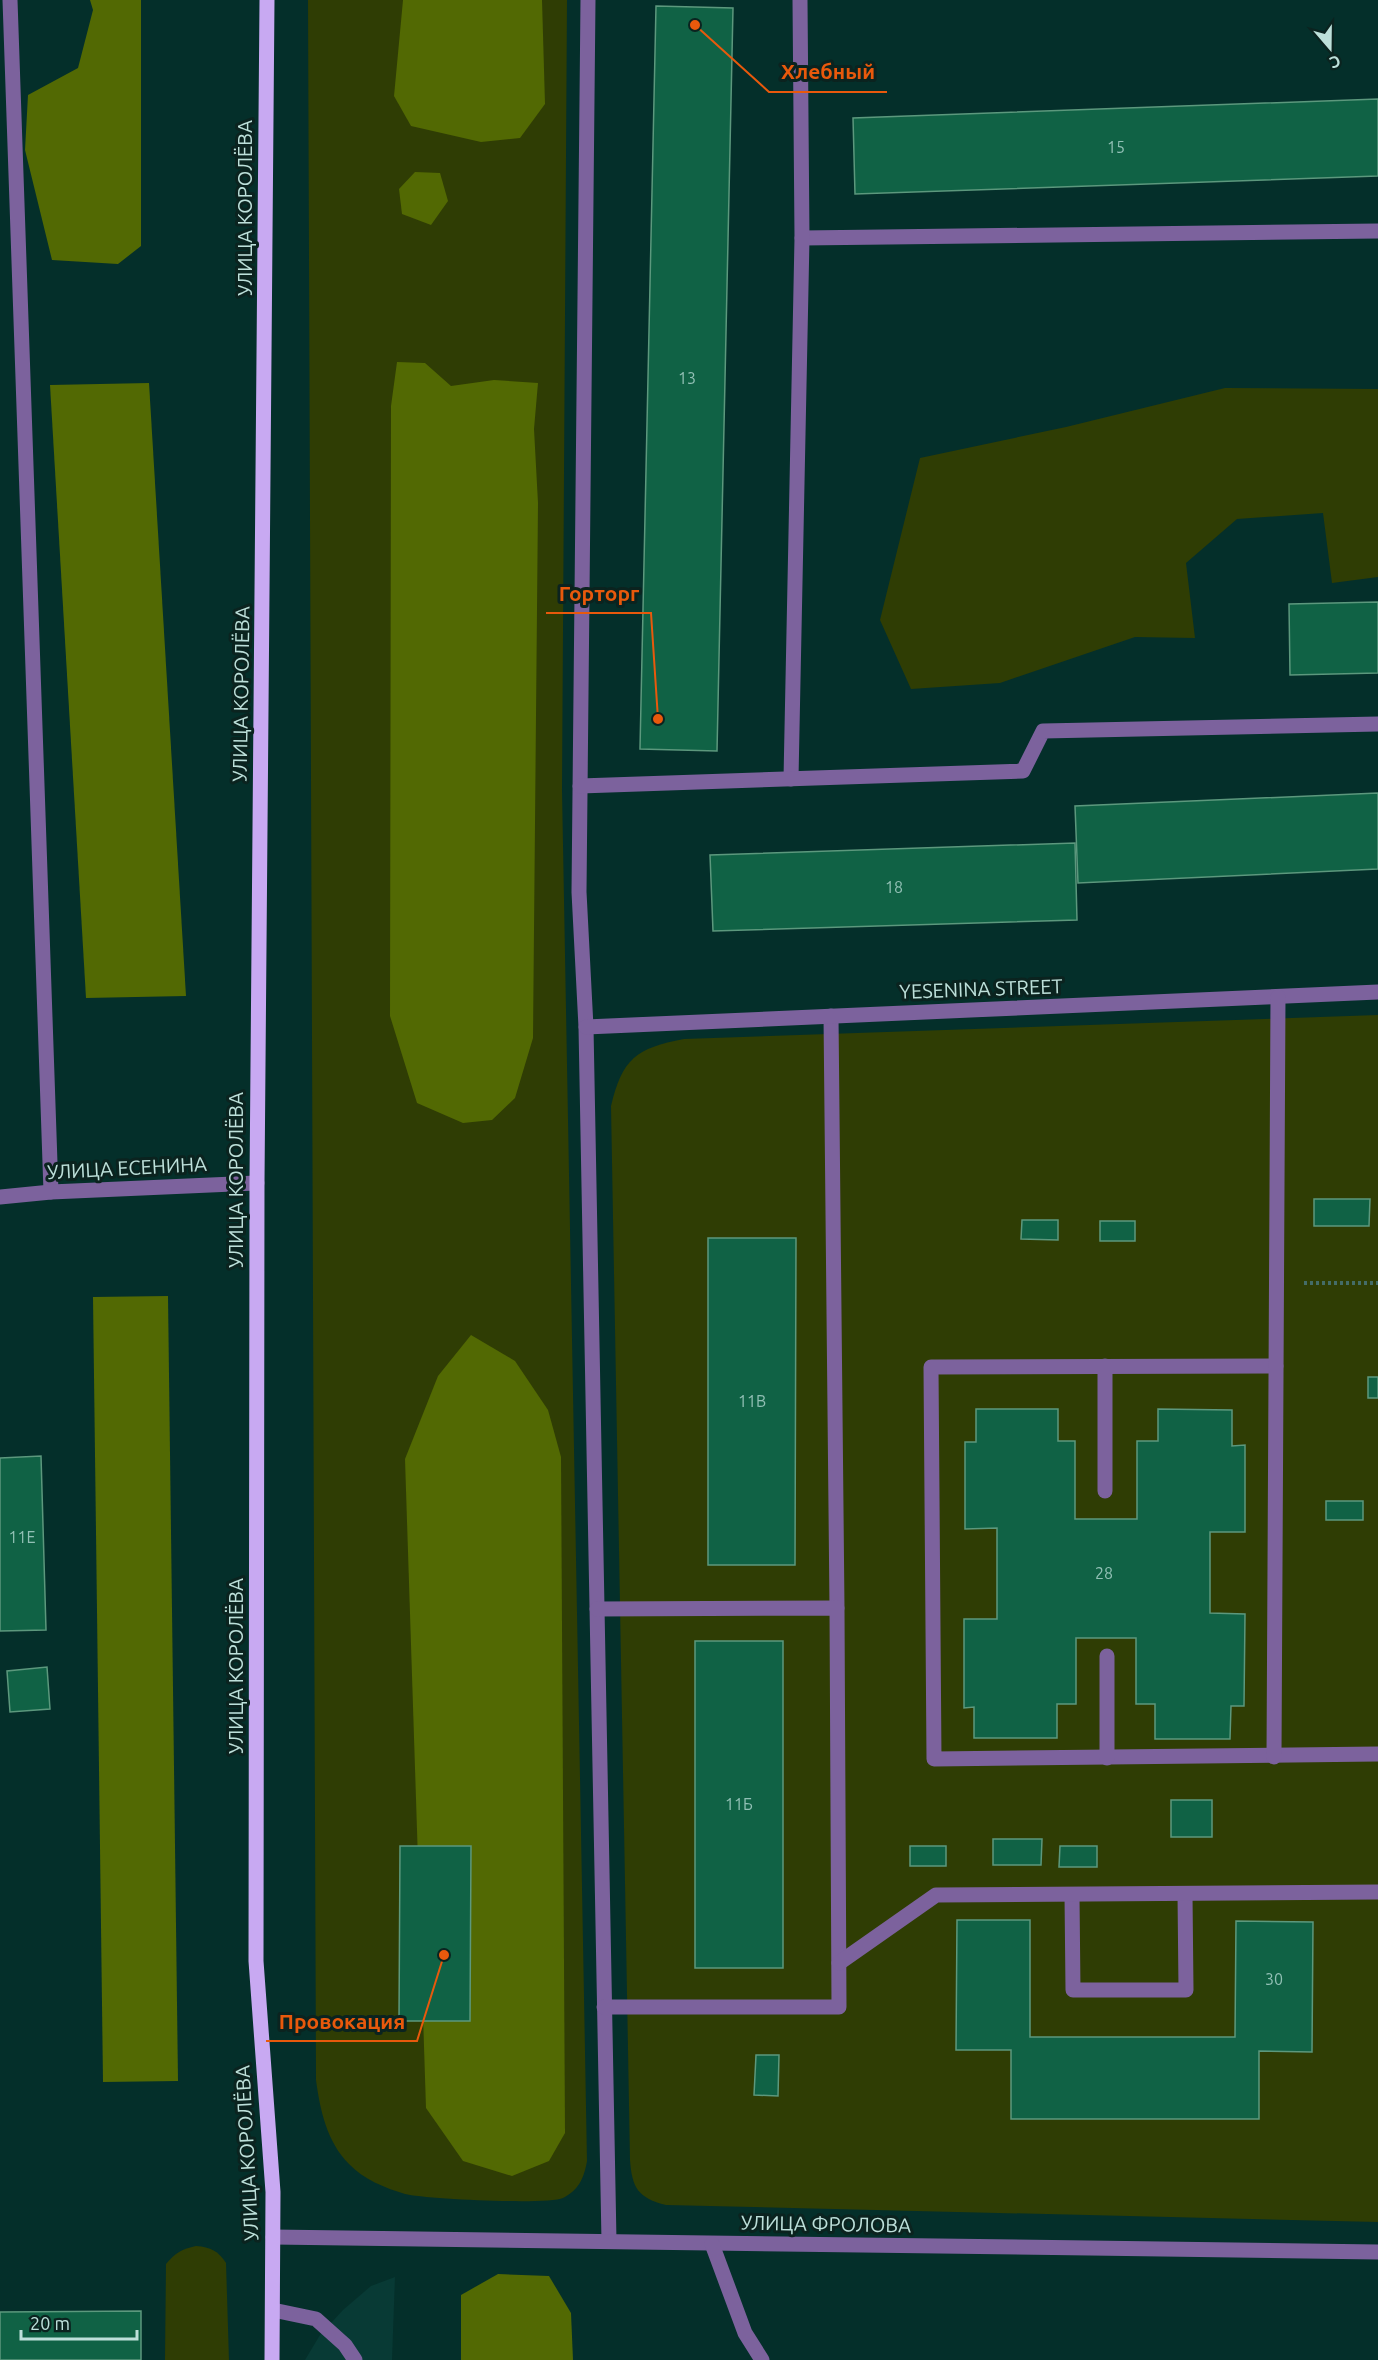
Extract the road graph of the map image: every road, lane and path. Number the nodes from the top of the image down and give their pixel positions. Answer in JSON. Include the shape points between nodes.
{"nodes":[{"id":1,"x":10,"y":0,"type":"edge"},
{"id":2,"x":267,"y":0,"type":"edge"},
{"id":3,"x":588,"y":0,"type":"edge"},
{"id":4,"x":800,"y":0,"type":"edge"},
{"id":5,"x":1378,"y":231,"type":"edge"},
{"id":6,"x":802,"y":238,"type":"junction"},
{"id":7,"x":1378,"y":724,"type":"edge"},
{"id":8,"x":791,"y":779,"type":"junction"},
{"id":9,"x":580,"y":786,"type":"junction"},
{"id":10,"x":1378,"y":992,"type":"edge"},
{"id":11,"x":1278,"y":997,"type":"junction"},
{"id":12,"x":831,"y":1016,"type":"junction"},
{"id":13,"x":586,"y":1027,"type":"junction"},
{"id":14,"x":257,"y":1183,"type":"junction"},
{"id":15,"x":51,"y":1192,"type":"junction"},
{"id":16,"x":0,"y":1197,"type":"edge"},
{"id":17,"x":1276,"y":1283,"type":"junction"},
{"id":18,"x":1378,"y":1283,"type":"edge"},
{"id":19,"x":1105,"y":1366,"type":"junction"},
{"id":20,"x":1276,"y":1366,"type":"junction"},
{"id":21,"x":1106,"y":1491,"type":"dead end"},
{"id":22,"x":837,"y":1608,"type":"junction"},
{"id":23,"x":597,"y":1609,"type":"junction"},
{"id":24,"x":1107,"y":1656,"type":"dead end"},
{"id":25,"x":1378,"y":1754,"type":"edge"},
{"id":26,"x":1274,"y":1757,"type":"junction"},
{"id":27,"x":1107,"y":1758,"type":"junction"},
{"id":28,"x":1378,"y":1892,"type":"edge"},
{"id":29,"x":1185,"y":1894,"type":"junction"},
{"id":30,"x":1072,"y":1895,"type":"junction"},
{"id":31,"x":839,"y":1963,"type":"junction"},
{"id":32,"x":604,"y":2007,"type":"junction"},
{"id":33,"x":273,"y":2237,"type":"junction"},
{"id":34,"x":609,"y":2241,"type":"junction"},
{"id":35,"x":712,"y":2244,"type":"junction"},
{"id":36,"x":1378,"y":2252,"type":"edge"},
{"id":37,"x":273,"y":2310,"type":"junction"},
{"id":38,"x":272,"y":2360,"type":"edge"},
{"id":39,"x":355,"y":2360,"type":"edge"},
{"id":40,"x":762,"y":2360,"type":"edge"}],
"edges":[{"from":1,"to":15,"type":"street"},
{"from":2,"to":14,"type":"main road","name":"УЛИЦА КОРОЛЁВА"},
{"from":3,"to":9,"type":"street"},
{"from":4,"to":6,"type":"street"},
{"from":5,"to":6,"type":"street"},
{"from":6,"to":8,"type":"street"},
{"from":7,"to":8,"type":"street","via":[[1043,731],[1023,771]]},
{"from":8,"to":9,"type":"street"},
{"from":9,"to":13,"type":"street","via":[[579,892]]},
{"from":10,"to":11,"type":"street","name":"YESENINA STREET"},
{"from":11,"to":12,"type":"street","name":"YESENINA STREET"},
{"from":11,"to":17,"type":"street"},
{"from":12,"to":13,"type":"street","name":"YESENINA STREET"},
{"from":12,"to":22,"type":"street"},
{"from":13,"to":23,"type":"street"},
{"from":14,"to":15,"type":"street","name":"УЛИЦА ЕСЕНИНА"},
{"from":14,"to":33,"type":"main road","name":"УЛИЦА КОРОЛЁВА","via":[[256,1961]]},
{"from":15,"to":16,"type":"street","name":"УЛИЦА ЕСЕНИНА"},
{"from":17,"to":18,"type":"path"},
{"from":17,"to":20,"type":"street"},
{"from":19,"to":20,"type":"street"},
{"from":19,"to":21,"type":"street"},
{"from":19,"to":27,"type":"street","via":[[932,1367],[932,1379],[934,1759]]},
{"from":20,"to":26,"type":"street"},
{"from":22,"to":23,"type":"street"},
{"from":22,"to":31,"type":"street"},
{"from":23,"to":32,"type":"street"},
{"from":24,"to":27,"type":"street"},
{"from":25,"to":26,"type":"street"},
{"from":26,"to":27,"type":"street"},
{"from":28,"to":29,"type":"street"},
{"from":29,"to":30,"type":"street"},
{"from":29,"to":30,"type":"street","via":[[1186,1989],[1163,1990],[1073,1990]]},
{"from":30,"to":31,"type":"street","via":[[936,1895]]},
{"from":31,"to":32,"type":"street","via":[[839,2007]]},
{"from":32,"to":34,"type":"street"},
{"from":33,"to":34,"type":"street","name":"УЛИЦА ФРОЛОВА"},
{"from":33,"to":37,"type":"main road","name":"УЛИЦА КОРОЛЁВА"},
{"from":34,"to":35,"type":"street","name":"УЛИЦА ФРОЛОВА"},
{"from":35,"to":36,"type":"street","name":"УЛИЦА ФРОЛОВА"},
{"from":35,"to":40,"type":"street","via":[[745,2333]]},
{"from":37,"to":38,"type":"main road","name":"УЛИЦА КОРОЛЁВА"},
{"from":37,"to":39,"type":"street","via":[[316,2319],[345,2345]]}]}
